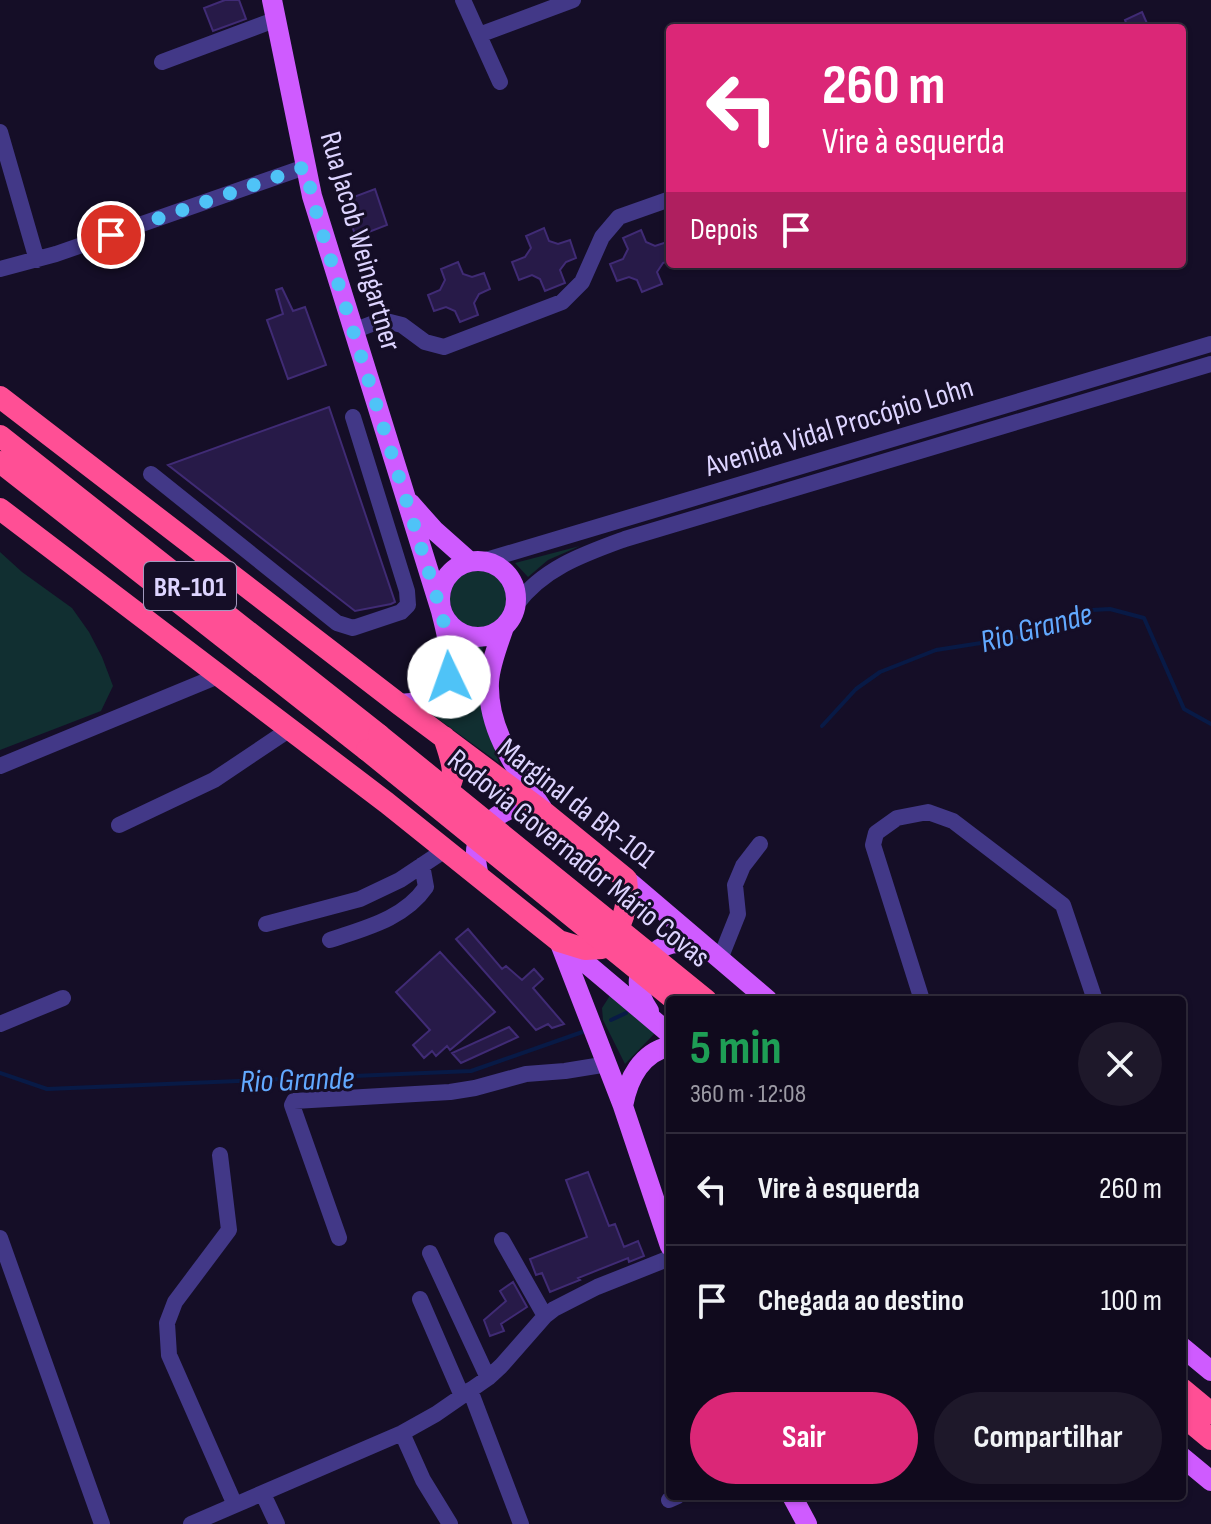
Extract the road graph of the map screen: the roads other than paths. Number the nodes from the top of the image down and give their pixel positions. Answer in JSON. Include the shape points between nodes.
{"nodes":[{"id":1,"x":463,"y":0,"type":"edge"},
{"id":2,"x":573,"y":0,"type":"edge"},
{"id":3,"x":275,"y":10,"type":"edge"},
{"id":4,"x":479,"y":35,"type":"junction"},
{"id":5,"x":162,"y":62,"type":"dead end"},
{"id":6,"x":500,"y":82,"type":"dead end"},
{"id":7,"x":0,"y":132,"type":"edge"},
{"id":8,"x":305,"y":167,"type":"junction"},
{"id":9,"x":666,"y":200,"type":"edge"},
{"id":10,"x":37,"y":260,"type":"junction"},
{"id":11,"x":0,"y":269,"type":"edge"},
{"id":12,"x":353,"y":331,"type":"junction"},
{"id":13,"x":1211,"y":344,"type":"edge"},
{"id":14,"x":1177,"y":355,"type":"junction"},
{"id":15,"x":1211,"y":364,"type":"edge"},
{"id":16,"x":1182,"y":373,"type":"junction"},
{"id":17,"x":0,"y":397,"type":"edge"},
{"id":18,"x":353,"y":417,"type":"dead end"},
{"id":19,"x":0,"y":436,"type":"edge"},
{"id":20,"x":0,"y":462,"type":"edge"},
{"id":21,"x":151,"y":474,"type":"dead end"},
{"id":22,"x":0,"y":479,"type":"edge"},
{"id":23,"x":405,"y":496,"type":"junction"},
{"id":24,"x":187,"y":502,"type":"junction"},
{"id":25,"x":0,"y":509,"type":"edge"},
{"id":26,"x":77,"y":523,"type":"junction"},
{"id":27,"x":167,"y":526,"type":"junction"},
{"id":28,"x":476,"y":561,"type":"junction"},
{"id":29,"x":516,"y":605,"type":"junction"},
{"id":30,"x":441,"y":611,"type":"junction"},
{"id":31,"x":504,"y":627,"type":"junction"},
{"id":32,"x":218,"y":676,"type":"junction"},
{"id":33,"x":399,"y":704,"type":"junction"},
{"id":34,"x":290,"y":729,"type":"junction"},
{"id":35,"x":444,"y":737,"type":"junction"},
{"id":36,"x":373,"y":742,"type":"junction"},
{"id":37,"x":0,"y":766,"type":"edge"},
{"id":38,"x":387,"y":803,"type":"junction"},
{"id":39,"x":538,"y":808,"type":"junction"},
{"id":40,"x":119,"y":825,"type":"dead end"},
{"id":41,"x":760,"y":844,"type":"dead end"},
{"id":42,"x":445,"y":850,"type":"junction"},
{"id":43,"x":422,"y":865,"type":"junction"},
{"id":44,"x":479,"y":877,"type":"junction"},
{"id":45,"x":626,"y":879,"type":"junction"},
{"id":46,"x":266,"y":924,"type":"dead end"},
{"id":47,"x":330,"y":940,"type":"dead end"},
{"id":48,"x":559,"y":941,"type":"junction"},
{"id":49,"x":602,"y":948,"type":"junction"},
{"id":50,"x":714,"y":953,"type":"junction"},
{"id":51,"x":599,"y":974,"type":"junction"},
{"id":52,"x":670,"y":996,"type":"edge"},
{"id":53,"x":701,"y":996,"type":"edge"},
{"id":54,"x":763,"y":996,"type":"edge"},
{"id":55,"x":921,"y":996,"type":"edge"},
{"id":56,"x":1094,"y":996,"type":"edge"},
{"id":57,"x":63,"y":998,"type":"dead end"},
{"id":58,"x":591,"y":1022,"type":"junction"},
{"id":59,"x":0,"y":1024,"type":"edge"},
{"id":60,"x":663,"y":1028,"type":"edge"},
{"id":61,"x":666,"y":1047,"type":"edge"},
{"id":62,"x":608,"y":1064,"type":"junction"},
{"id":63,"x":623,"y":1106,"type":"junction"},
{"id":64,"x":220,"y":1155,"type":"dead end"},
{"id":65,"x":666,"y":1234,"type":"edge"},
{"id":66,"x":0,"y":1238,"type":"edge"},
{"id":67,"x":339,"y":1238,"type":"dead end"},
{"id":68,"x":502,"y":1240,"type":"dead end"},
{"id":69,"x":430,"y":1253,"type":"dead end"},
{"id":70,"x":666,"y":1260,"type":"edge"},
{"id":71,"x":420,"y":1299,"type":"dead end"},
{"id":72,"x":545,"y":1316,"type":"junction"},
{"id":73,"x":1186,"y":1350,"type":"edge"},
{"id":74,"x":1211,"y":1371,"type":"edge"},
{"id":75,"x":488,"y":1378,"type":"junction"},
{"id":76,"x":1186,"y":1392,"type":"edge"},
{"id":77,"x":466,"y":1393,"type":"junction"},
{"id":78,"x":1211,"y":1413,"type":"edge"},
{"id":79,"x":1186,"y":1418,"type":"edge"},
{"id":80,"x":402,"y":1433,"type":"junction"},
{"id":81,"x":1211,"y":1439,"type":"edge"},
{"id":82,"x":1186,"y":1460,"type":"edge"},
{"id":83,"x":1211,"y":1481,"type":"edge"},
{"id":84,"x":263,"y":1494,"type":"junction"},
{"id":85,"x":794,"y":1500,"type":"edge"},
{"id":86,"x":235,"y":1505,"type":"junction"},
{"id":87,"x":216,"y":1519,"type":"edge"},
{"id":88,"x":102,"y":1524,"type":"edge"},
{"id":89,"x":191,"y":1524,"type":"edge"},
{"id":90,"x":277,"y":1524,"type":"edge"},
{"id":91,"x":450,"y":1524,"type":"edge"},
{"id":92,"x":521,"y":1524,"type":"edge"},
{"id":93,"x":807,"y":1524,"type":"edge"}],
"edges":[{"from":1,"to":4,"type":"street"},
{"from":2,"to":4,"type":"street"},
{"from":3,"to":5,"type":"street"},
{"from":3,"to":8,"type":"main road","name":"Rua Jacob Weingartner"},
{"from":4,"to":6,"type":"street"},
{"from":7,"to":10,"type":"street"},
{"from":8,"to":10,"type":"street"},
{"from":8,"to":12,"type":"main road","name":"Rua Jacob Weingartner"},
{"from":9,"to":12,"type":"street","via":[[619,217],[602,237],[582,282],[562,302],[444,347],[382,320]]},
{"from":10,"to":11,"type":"street"},
{"from":12,"to":23,"type":"main road","name":"Rua Jacob Weingartner"},
{"from":13,"to":14,"type":"street","name":"Avenida Vidal Procópio Lohn"},
{"from":14,"to":16,"type":"street"},
{"from":14,"to":28,"type":"street","name":"Avenida Vidal Procópio Lohn"},
{"from":15,"to":16,"type":"street","name":"Avenida Vidal Procópio Lohn"},
{"from":16,"to":29,"type":"street","name":"Avenida Vidal Procópio Lohn","via":[[625,539],[548,573]]},
{"from":17,"to":27,"type":"highway","name":"Marginal da BR-101"},
{"from":18,"to":24,"type":"street","via":[[407,591],[408,605],[401,612],[353,628],[337,623]]},
{"from":19,"to":36,"type":"highway","name":"Rodovia Governador Mário Covas","number":"BR-101"},
{"from":20,"to":26,"type":"highway","name":"Rodovia Governador Mário Covas","number":"BR-101"},
{"from":21,"to":24,"type":"street"},
{"from":22,"to":26,"type":"highway"},
{"from":23,"to":28,"type":"main road","name":"Rua Jacob Weingartner","via":[[434,530]]},
{"from":23,"to":30,"type":"main road","name":"Rua Jacob Weingartner"},
{"from":24,"to":27,"type":"street"},
{"from":25,"to":32,"type":"highway"},
{"from":26,"to":36,"type":"highway","name":"Rodovia Governador Mário Covas","number":"BR-101"},
{"from":27,"to":33,"type":"highway","name":"Marginal da BR-101"},
{"from":28,"to":29,"type":"main road","via":[[505,571]]},
{"from":28,"to":30,"type":"main road","via":[[448,575],[439,599]]},
{"from":29,"to":31,"type":"main road"},
{"from":30,"to":31,"type":"main road","via":[[447,623],[468,637],[481,638]]},
{"from":30,"to":33,"type":"main road","name":"Rua Jacob Weingartner","via":[[451,653],[449,677],[443,688],[423,701]]},
{"from":31,"to":39,"type":"main road","via":[[489,681],[491,705],[510,760]]},
{"from":32,"to":34,"type":"highway"},
{"from":32,"to":37,"type":"street"},
{"from":33,"to":35,"type":"highway","name":"Marginal da BR-101"},
{"from":34,"to":38,"type":"highway"},
{"from":34,"to":40,"type":"street","via":[[214,780]]},
{"from":35,"to":38,"type":"highway","via":[[454,779],[444,795],[430,806],[413,809]]},
{"from":35,"to":39,"type":"highway","name":"Marginal da BR-101"},
{"from":36,"to":52,"type":"highway","name":"Rodovia Governador Mário Covas","number":"BR-101","bridge":true},
{"from":36,"to":53,"type":"highway","name":"Rodovia Governador Mário Covas","number":"BR-101","bridge":true},
{"from":38,"to":42,"type":"highway"},
{"from":39,"to":44,"type":"main road","via":[[518,805],[494,817],[476,847]]},
{"from":39,"to":45,"type":"highway","name":"Marginal da BR-101"},
{"from":41,"to":50,"type":"street","via":[[743,866],[735,885],[738,914]]},
{"from":42,"to":43,"type":"street"},
{"from":42,"to":44,"type":"highway"},
{"from":43,"to":46,"type":"street","via":[[360,899]]},
{"from":43,"to":47,"type":"street","via":[[426,887],[417,900],[389,919]]},
{"from":44,"to":48,"type":"highway"},
{"from":45,"to":49,"type":"highway","via":[[625,913]]},
{"from":45,"to":50,"type":"main road","name":"Marginal da BR-101"},
{"from":48,"to":49,"type":"highway"},
{"from":48,"to":51,"type":"main road"},
{"from":48,"to":58,"type":"main road"},
{"from":49,"to":51,"type":"main road"},
{"from":50,"to":54,"type":"main road","name":"Marginal da BR-101"},
{"from":50,"to":60,"type":"main road","via":[[680,942],[647,958],[638,973],[639,992]]},
{"from":51,"to":58,"type":"main road"},
{"from":51,"to":60,"type":"main road"},
{"from":55,"to":56,"type":"street","via":[[873,845],[876,833],[897,818],[928,812],[953,821],[1063,905]]},
{"from":57,"to":59,"type":"street"},
{"from":58,"to":62,"type":"main road"},
{"from":61,"to":63,"type":"main road","via":[[634,1071]]},
{"from":62,"to":63,"type":"main road"},
{"from":62,"to":67,"type":"street","via":[[526,1074],[450,1092],[294,1101]]},
{"from":63,"to":65,"type":"main road"},
{"from":64,"to":86,"type":"street","via":[[229,1230],[175,1302],[167,1323],[169,1355]]},
{"from":66,"to":88,"type":"street"},
{"from":68,"to":72,"type":"street"},
{"from":69,"to":75,"type":"street"},
{"from":70,"to":72,"type":"street","via":[[597,1287]]},
{"from":71,"to":77,"type":"street"},
{"from":72,"to":75,"type":"street"},
{"from":73,"to":74,"type":"main road"},
{"from":75,"to":77,"type":"street"},
{"from":76,"to":78,"type":"highway"},
{"from":77,"to":80,"type":"street"},
{"from":77,"to":92,"type":"street"},
{"from":79,"to":81,"type":"highway"},
{"from":80,"to":84,"type":"street"},
{"from":80,"to":91,"type":"street"},
{"from":82,"to":83,"type":"main road"},
{"from":84,"to":86,"type":"street"},
{"from":84,"to":90,"type":"street"},
{"from":85,"to":93,"type":"main road"},
{"from":86,"to":87,"type":"street"},
{"from":87,"to":89,"type":"street"}]}
